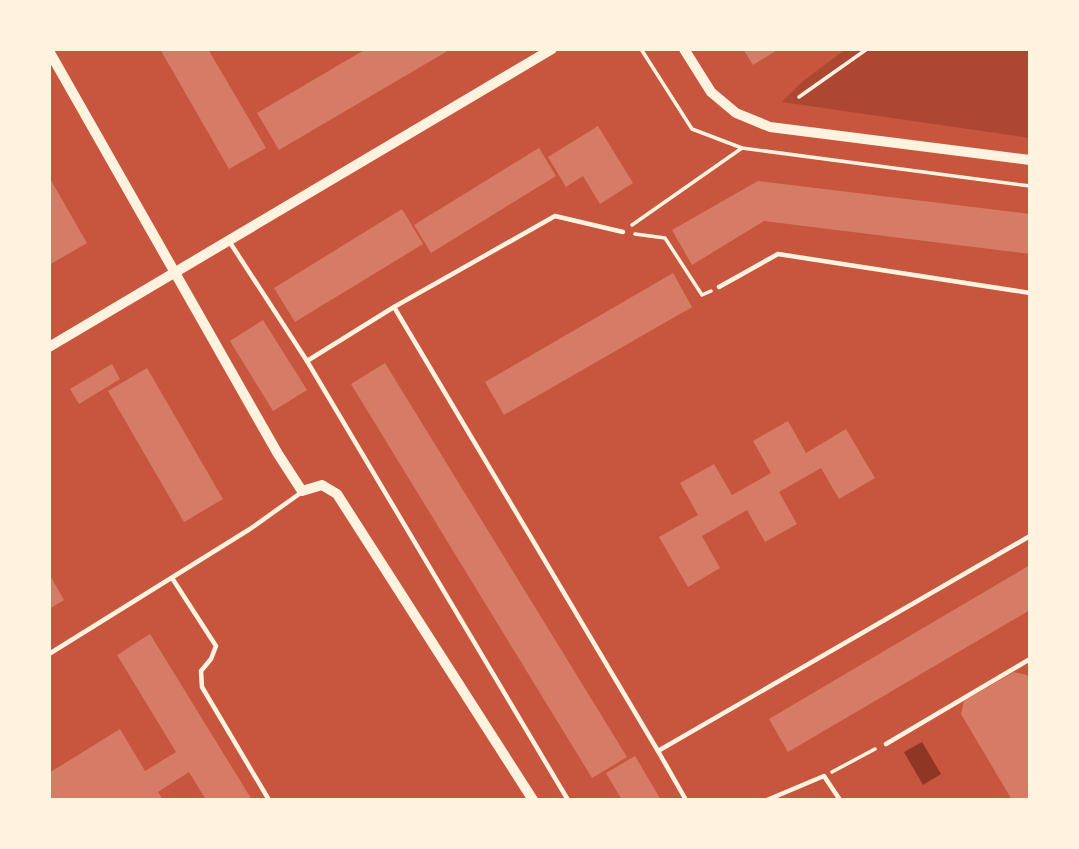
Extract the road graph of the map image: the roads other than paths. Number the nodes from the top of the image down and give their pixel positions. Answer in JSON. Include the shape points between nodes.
{"nodes":[{"id":1,"x":552,"y":49,"type":"edge"},
{"id":2,"x":684,"y":49,"type":"edge"},
{"id":3,"x":49,"y":51,"type":"edge"},
{"id":4,"x":1030,"y":160,"type":"edge"},
{"id":5,"x":623,"y":232,"type":"road end"},
{"id":6,"x":229,"y":240,"type":"junction"},
{"id":7,"x":176,"y":272,"type":"junction"},
{"id":8,"x":719,"y":287,"type":"road end"},
{"id":9,"x":1030,"y":293,"type":"edge"},
{"id":10,"x":394,"y":307,"type":"junction"},
{"id":11,"x":49,"y":347,"type":"edge"},
{"id":12,"x":307,"y":361,"type":"junction"},
{"id":13,"x":302,"y":491,"type":"junction"},
{"id":14,"x":1030,"y":536,"type":"edge"},
{"id":15,"x":172,"y":578,"type":"junction"},
{"id":16,"x":49,"y":653,"type":"edge"},
{"id":17,"x":1030,"y":659,"type":"edge"},
{"id":18,"x":886,"y":744,"type":"road end"},
{"id":19,"x":658,"y":751,"type":"junction"},
{"id":20,"x":268,"y":800,"type":"edge"},
{"id":21,"x":533,"y":800,"type":"edge"},
{"id":22,"x":568,"y":800,"type":"edge"},
{"id":23,"x":686,"y":800,"type":"edge"},
{"id":24,"x":767,"y":800,"type":"edge"},
{"id":25,"x":840,"y":800,"type":"edge"}],
"edges":[{"from":1,"to":6,"type":"street"},
{"from":2,"to":4,"type":"street","via":[[711,92],[736,113],[770,127]]},
{"from":3,"to":7,"type":"street"},
{"from":5,"to":10,"type":"lane","via":[[555,216]]},
{"from":6,"to":7,"type":"street"},
{"from":6,"to":12,"type":"lane"},
{"from":7,"to":11,"type":"street"},
{"from":7,"to":13,"type":"street"},
{"from":8,"to":9,"type":"lane","via":[[778,254]]},
{"from":10,"to":12,"type":"lane"},
{"from":10,"to":19,"type":"lane"},
{"from":12,"to":22,"type":"lane"},
{"from":13,"to":15,"type":"lane"},
{"from":13,"to":21,"type":"street","via":[[322,485],[337,494]]},
{"from":14,"to":19,"type":"lane"},
{"from":15,"to":16,"type":"lane"},
{"from":15,"to":20,"type":"lane","via":[[216,646],[201,671],[202,687]]},
{"from":17,"to":18,"type":"lane"},
{"from":19,"to":23,"type":"lane"},
{"from":24,"to":25,"type":"lane","via":[[824,776]]}]}
